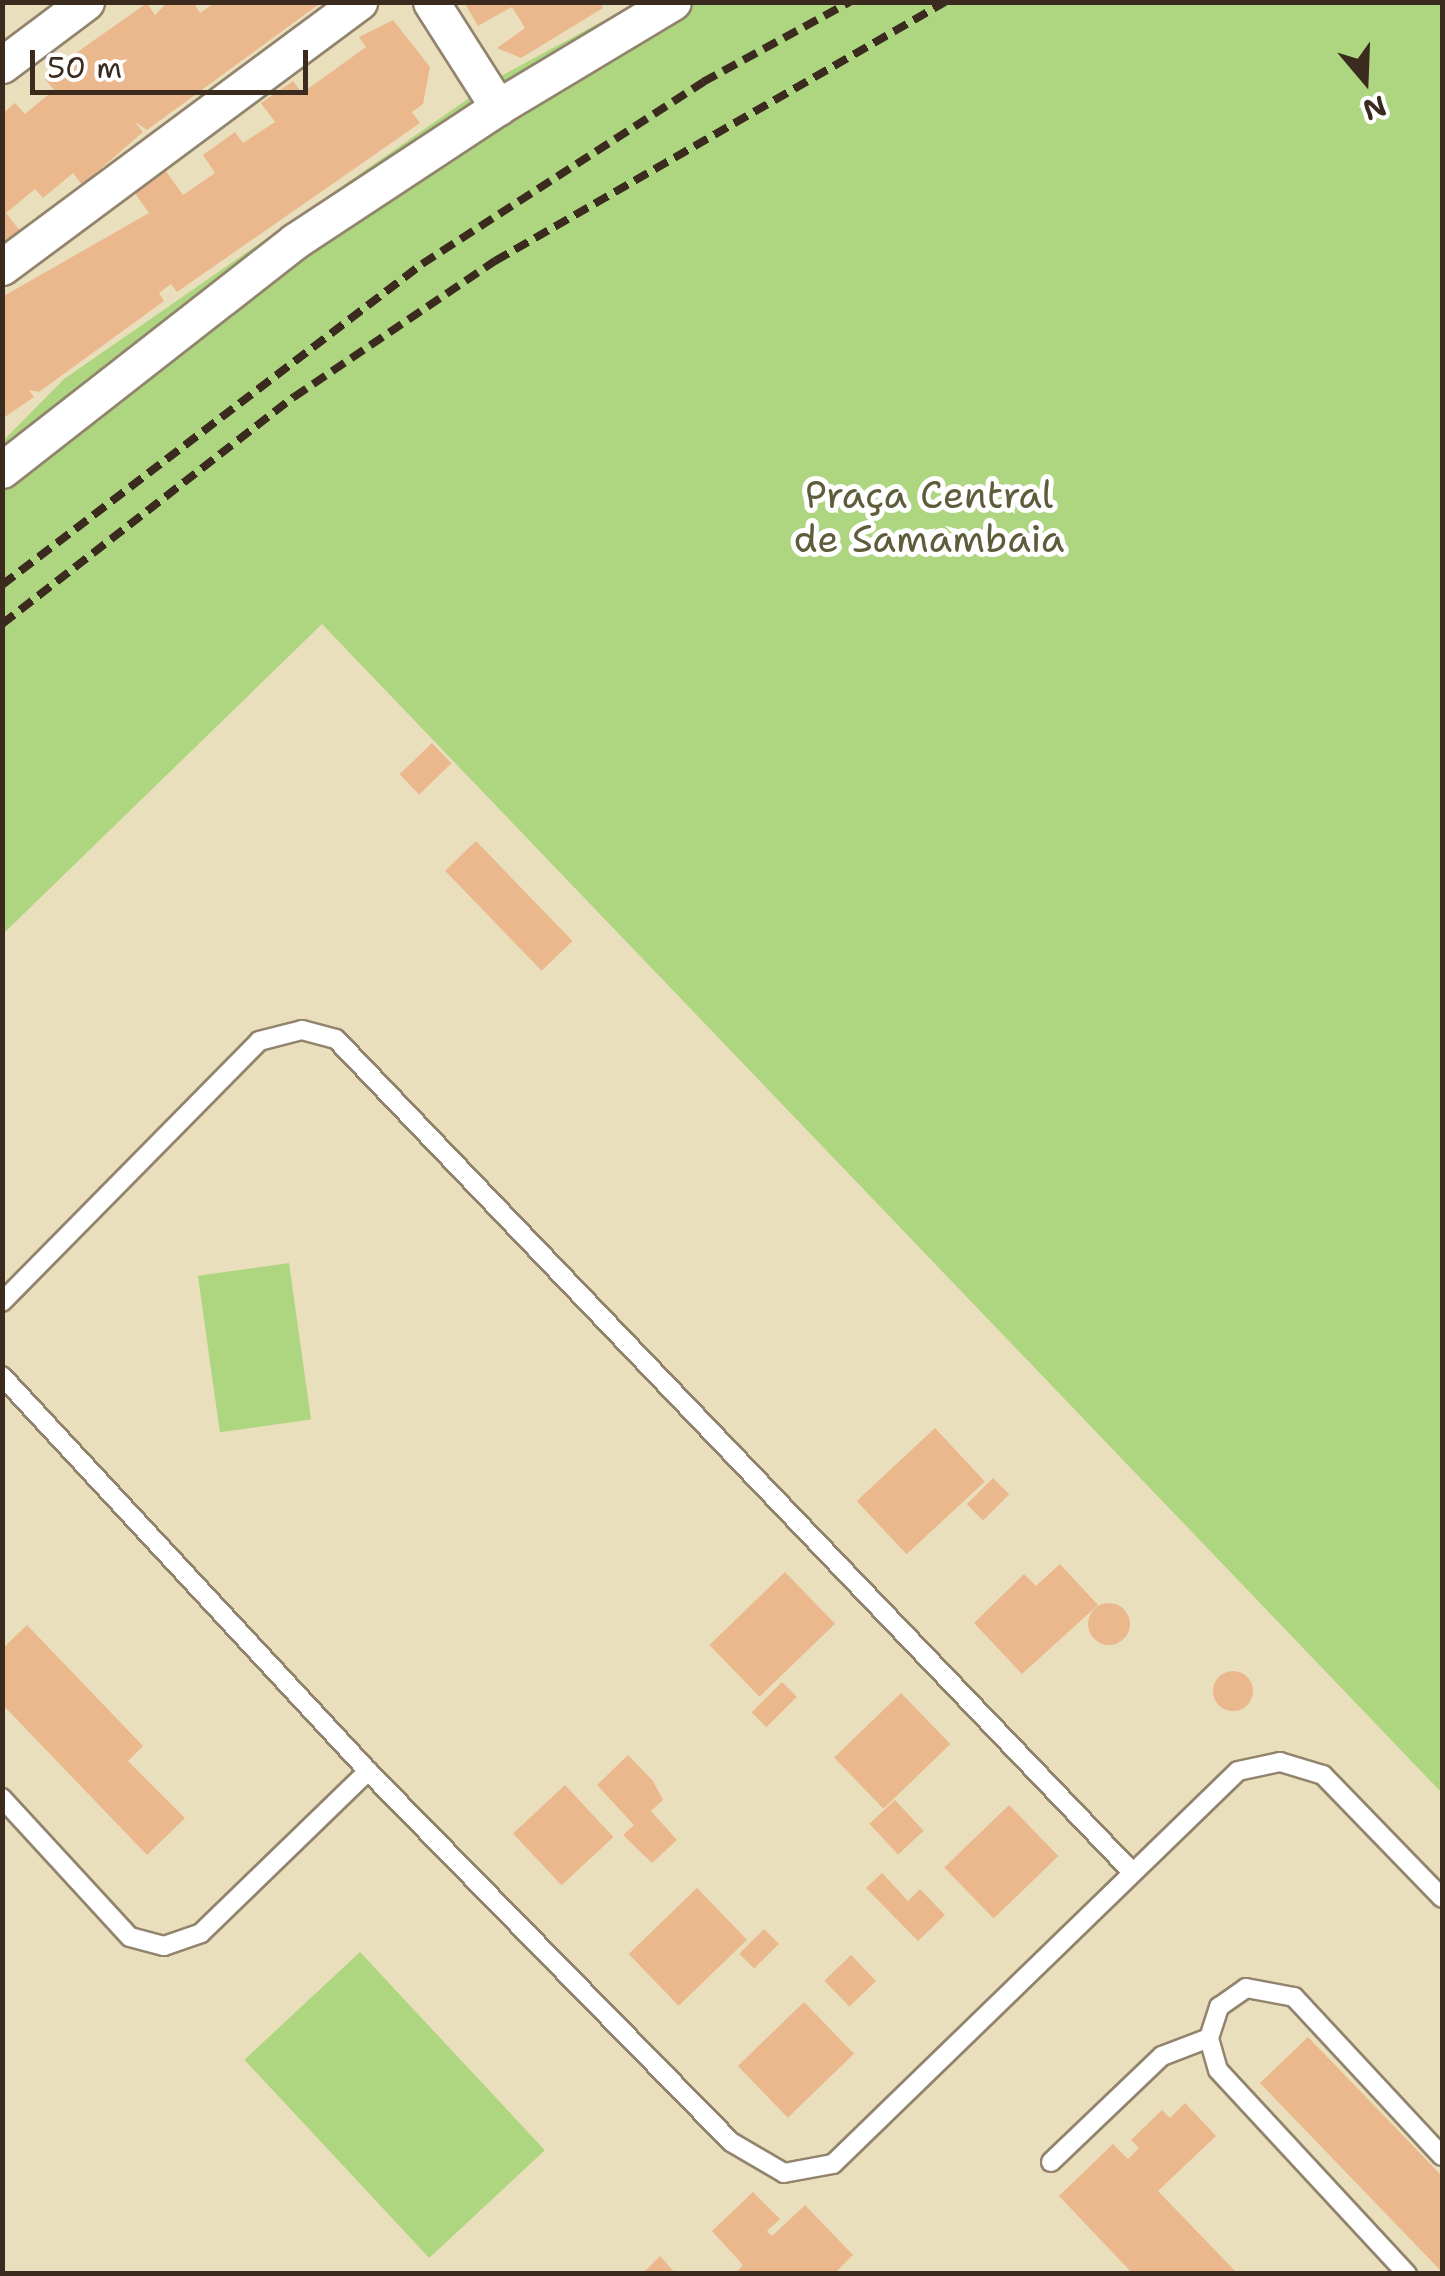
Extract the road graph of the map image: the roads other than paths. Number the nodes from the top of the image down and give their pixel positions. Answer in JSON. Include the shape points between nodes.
{"nodes":[{"id":1,"x":86,"y":2,"type":"edge"},
{"id":2,"x":360,"y":2,"type":"edge"},
{"id":3,"x":431,"y":2,"type":"edge"},
{"id":4,"x":673,"y":2,"type":"edge"},
{"id":5,"x":6,"y":53,"type":"edge"},
{"id":6,"x":498,"y":107,"type":"junction"},
{"id":7,"x":2,"y":266,"type":"edge"},
{"id":8,"x":2,"y":470,"type":"edge"},
{"id":9,"x":2,"y":1302,"type":"edge"},
{"id":10,"x":2,"y":1376,"type":"edge"},
{"id":11,"x":368,"y":1771,"type":"junction"},
{"id":12,"x":2,"y":1798,"type":"edge"},
{"id":13,"x":1132,"y":1872,"type":"junction"},
{"id":14,"x":1442,"y":1898,"type":"edge"},
{"id":15,"x":1208,"y":2038,"type":"junction"},
{"id":16,"x":1442,"y":2156,"type":"edge"},
{"id":17,"x":1050,"y":2162,"type":"dead end"},
{"id":18,"x":1407,"y":2274,"type":"edge"}],
"edges":[{"from":1,"to":5,"type":"street"},
{"from":2,"to":7,"type":"street"},
{"from":3,"to":6,"type":"street"},
{"from":4,"to":6,"type":"street"},
{"from":6,"to":8,"type":"street","via":[[296,241]]},
{"from":9,"to":13,"type":"lane","via":[[259,1040],[302,1030],[336,1039]]},
{"from":10,"to":11,"type":"lane"},
{"from":11,"to":12,"type":"lane","via":[[201,1933],[164,1946],[130,1937]]},
{"from":11,"to":13,"type":"lane","via":[[731,2142],[784,2172],[833,2164]]},
{"from":13,"to":14,"type":"lane","via":[[1238,1771],[1280,1762],[1323,1775]]},
{"from":15,"to":16,"type":"lane","via":[[1231,1996],[1280,1989]]},
{"from":15,"to":17,"type":"lane","via":[[1162,2056]]},
{"from":15,"to":18,"type":"lane","via":[[1218,2070]]}]}
